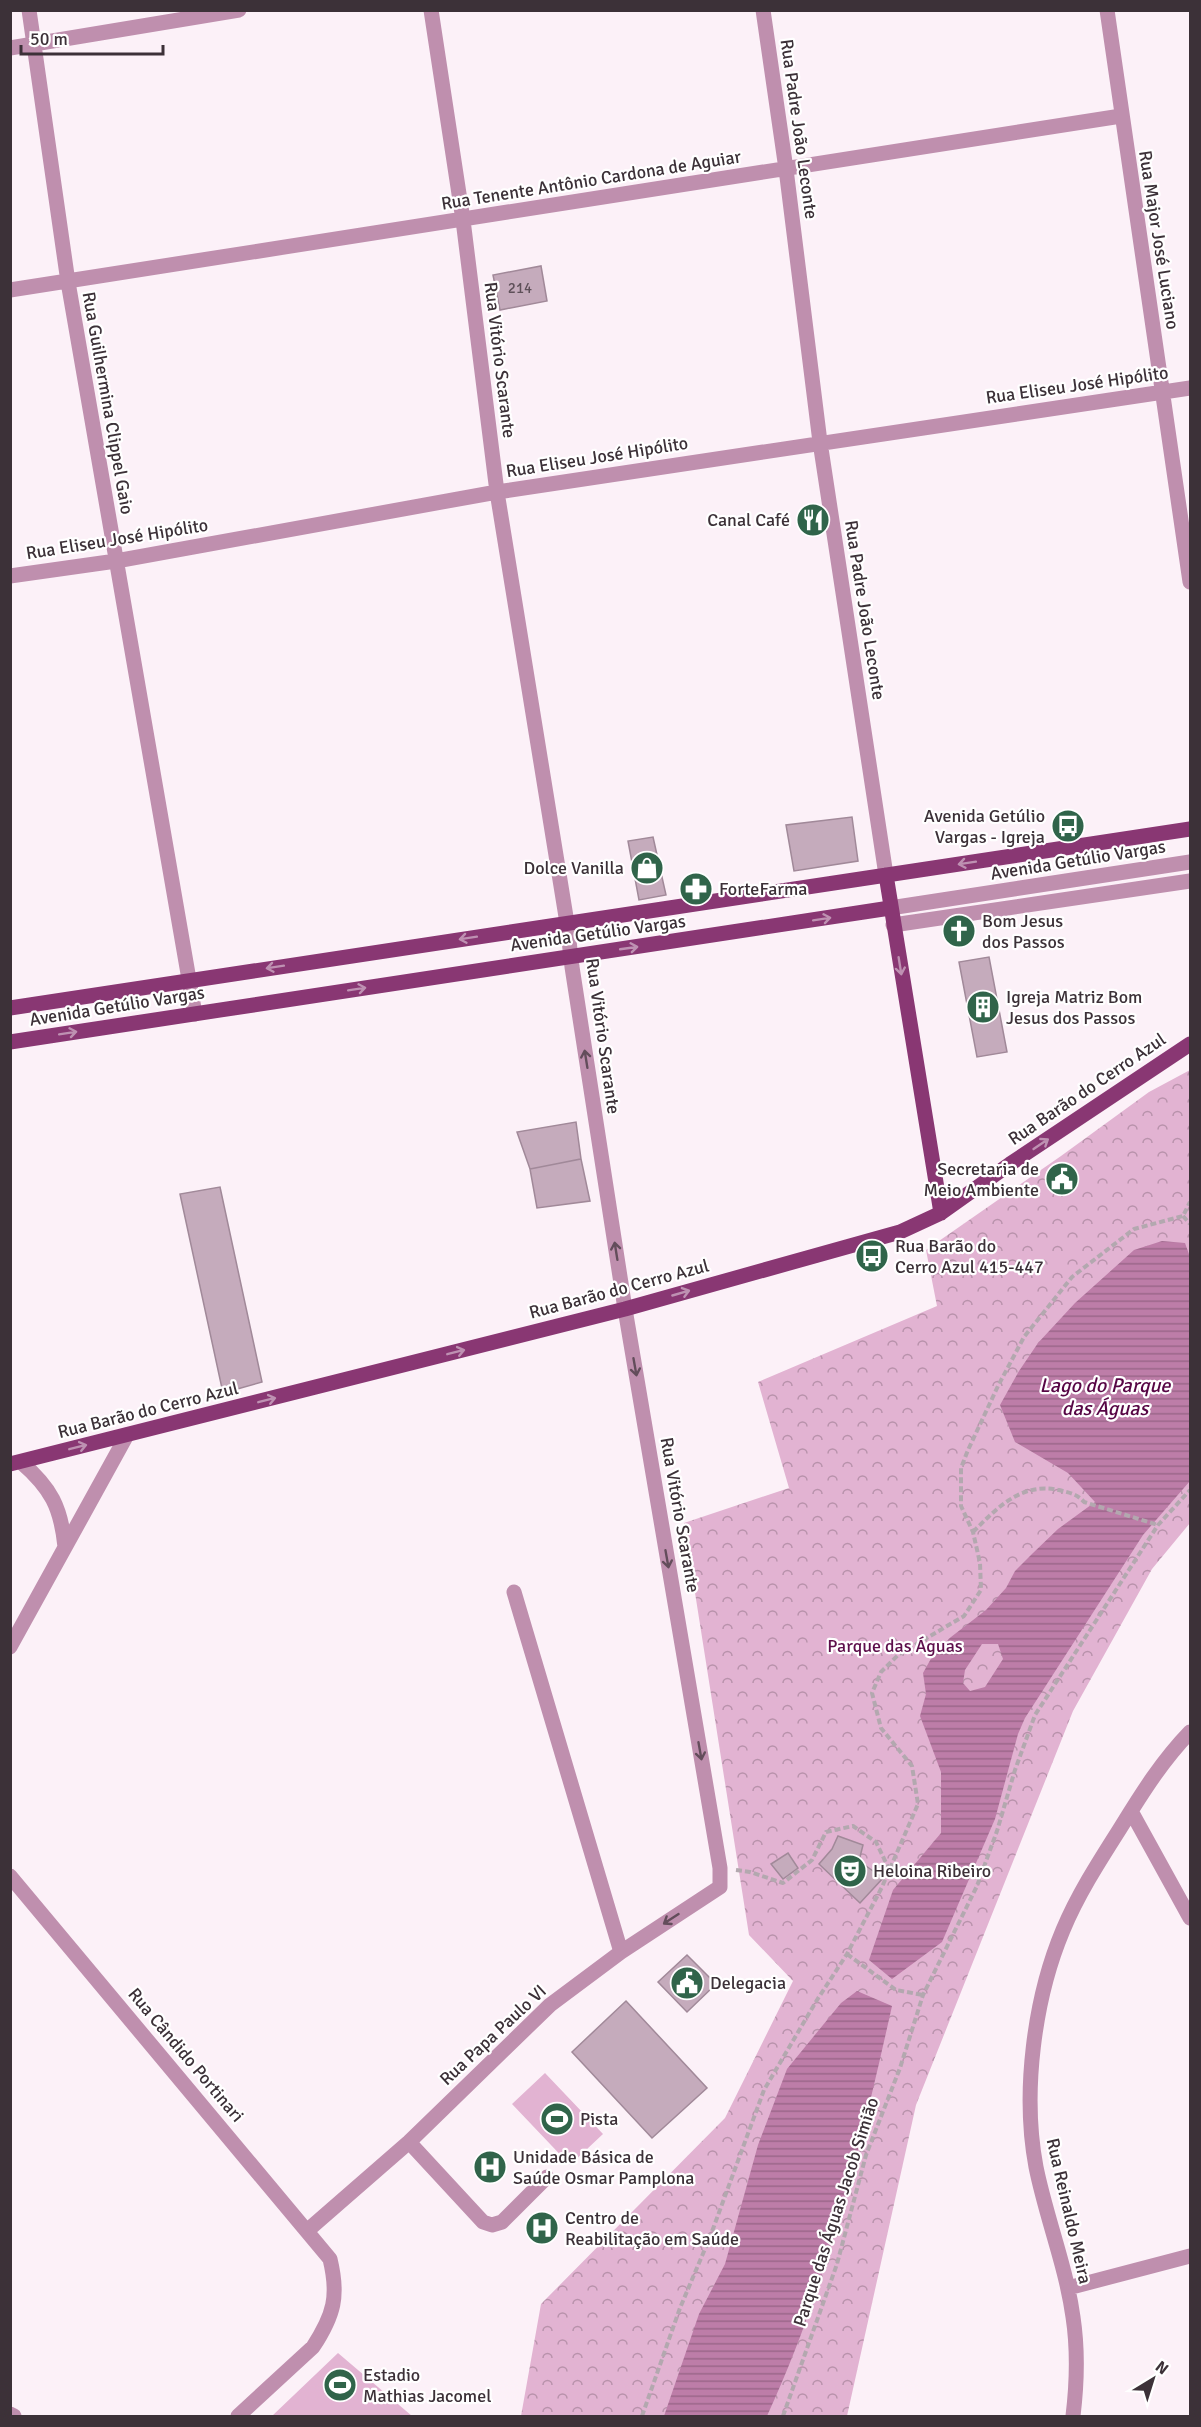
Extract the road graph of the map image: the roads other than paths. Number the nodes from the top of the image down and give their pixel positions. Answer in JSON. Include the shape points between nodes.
{"nodes":[{"id":1,"x":29,"y":10,"type":"edge"},
{"id":2,"x":238,"y":10,"type":"edge"},
{"id":3,"x":431,"y":10,"type":"edge"},
{"id":4,"x":763,"y":10,"type":"edge"},
{"id":5,"x":1107,"y":10,"type":"edge"},
{"id":6,"x":33,"y":44,"type":"junction"},
{"id":7,"x":10,"y":48,"type":"edge"},
{"id":8,"x":1121,"y":116,"type":"junction"},
{"id":9,"x":786,"y":169,"type":"junction"},
{"id":10,"x":463,"y":220,"type":"junction"},
{"id":11,"x":68,"y":282,"type":"junction"},
{"id":12,"x":10,"y":290,"type":"edge"},
{"id":13,"x":1191,"y":388,"type":"edge"},
{"id":14,"x":1162,"y":392,"type":"junction"},
{"id":15,"x":820,"y":442,"type":"junction"},
{"id":16,"x":497,"y":492,"type":"junction"},
{"id":17,"x":116,"y":561,"type":"junction"},
{"id":18,"x":10,"y":576,"type":"edge"},
{"id":19,"x":1191,"y":582,"type":"edge"},
{"id":20,"x":1191,"y":829,"type":"edge"},
{"id":21,"x":1191,"y":862,"type":"edge"},
{"id":22,"x":886,"y":875,"type":"junction"},
{"id":23,"x":1191,"y":880,"type":"edge"},
{"id":24,"x":890,"y":908,"type":"junction"},
{"id":25,"x":567,"y":923,"type":"junction"},
{"id":26,"x":893,"y":925,"type":"junction"},
{"id":27,"x":571,"y":956,"type":"junction"},
{"id":28,"x":190,"y":981,"type":"junction"},
{"id":29,"x":10,"y":1008,"type":"edge"},
{"id":30,"x":195,"y":1014,"type":"junction"},
{"id":31,"x":10,"y":1042,"type":"edge"},
{"id":32,"x":1191,"y":1044,"type":"edge"},
{"id":33,"x":941,"y":1213,"type":"junction"},
{"id":34,"x":625,"y":1309,"type":"junction"},
{"id":35,"x":127,"y":1435,"type":"junction"},
{"id":36,"x":14,"y":1466,"type":"edge"},
{"id":37,"x":65,"y":1547,"type":"junction"},
{"id":38,"x":514,"y":1592,"type":"dead end"},
{"id":39,"x":10,"y":1647,"type":"edge"},
{"id":40,"x":1191,"y":1732,"type":"edge"},
{"id":41,"x":1131,"y":1811,"type":"junction"},
{"id":42,"x":10,"y":1876,"type":"edge"},
{"id":43,"x":720,"y":1887,"type":"joint"},
{"id":44,"x":1191,"y":1918,"type":"edge"},
{"id":45,"x":621,"y":1952,"type":"junction"},
{"id":46,"x":409,"y":2142,"type":"junction"},
{"id":47,"x":548,"y":2177,"type":"dead end"},
{"id":48,"x":308,"y":2230,"type":"junction"},
{"id":49,"x":1191,"y":2256,"type":"edge"},
{"id":50,"x":1068,"y":2288,"type":"junction"},
{"id":51,"x":238,"y":2416,"type":"edge"},
{"id":52,"x":1073,"y":2416,"type":"edge"}],
"edges":[{"from":1,"to":6,"type":"street","name":"Rua Guilhermina Clippel Gaio"},
{"from":2,"to":6,"type":"street"},
{"from":3,"to":10,"type":"street","name":"Rua Vitório Scarante"},
{"from":4,"to":9,"type":"street","name":"Rua Padre João Leconte"},
{"from":5,"to":8,"type":"street","name":"Rua Major José Luciano"},
{"from":6,"to":7,"type":"street"},
{"from":6,"to":11,"type":"street","name":"Rua Guilhermina Clippel Gaio"},
{"from":8,"to":9,"type":"street","name":"Rua Tenente Antônio Cardona de Aguiar"},
{"from":8,"to":14,"type":"street","name":"Rua Major José Luciano"},
{"from":9,"to":10,"type":"street","name":"Rua Tenente Antônio Cardona de Aguiar"},
{"from":9,"to":15,"type":"street","name":"Rua Padre João Leconte"},
{"from":10,"to":11,"type":"street","name":"Rua Tenente Antônio Cardona de Aguiar"},
{"from":10,"to":16,"type":"street","name":"Rua Vitório Scarante"},
{"from":11,"to":12,"type":"street","name":"Rua Tenente Antônio Cardona de Aguiar"},
{"from":11,"to":17,"type":"street","name":"Rua Guilhermina Clippel Gaio"},
{"from":13,"to":14,"type":"street","name":"Rua Eliseu José Hipólito"},
{"from":14,"to":15,"type":"street","name":"Rua Eliseu José Hipólito"},
{"from":14,"to":19,"type":"street","name":"Rua Major José Luciano"},
{"from":15,"to":16,"type":"street","name":"Rua Eliseu José Hipólito"},
{"from":15,"to":22,"type":"street","name":"Rua Padre João Leconte"},
{"from":16,"to":17,"type":"street","name":"Rua Eliseu José Hipólito"},
{"from":16,"to":25,"type":"street","name":"Rua Vitório Scarante"},
{"from":17,"to":18,"type":"street","name":"Rua Eliseu José Hipólito"},
{"from":17,"to":28,"type":"street","name":"Rua Guilhermina Clippel Gaio"},
{"from":20,"to":22,"type":"main road","name":"Avenida Getúlio Vargas","one_way":true},
{"from":21,"to":24,"type":"street","name":"Avenida Getúlio Vargas"},
{"from":22,"to":24,"type":"main road","name":"Rua Padre João Leconte"},
{"from":22,"to":25,"type":"main road","name":"Avenida Getúlio Vargas"},
{"from":23,"to":26,"type":"street","name":"Avenida Getúlio Vargas"},
{"from":24,"to":26,"type":"main road","name":"Rua Padre João Leconte"},
{"from":27,"to":24,"type":"main road","name":"Avenida Getúlio Vargas","one_way":true},
{"from":25,"to":27,"type":"street","name":"Rua Vitório Scarante"},
{"from":25,"to":28,"type":"main road","name":"Avenida Getúlio Vargas","one_way":true},
{"from":26,"to":33,"type":"main road","name":"Rua Padre João Leconte","one_way":true},
{"from":30,"to":27,"type":"main road","name":"Avenida Getúlio Vargas","one_way":true},
{"from":34,"to":27,"type":"street","name":"Rua Vitório Scarante","one_way":true},
{"from":28,"to":29,"type":"main road","name":"Avenida Getúlio Vargas"},
{"from":28,"to":30,"type":"street","name":"Rua Guilhermina Clippel Gaio"},
{"from":31,"to":30,"type":"main road","name":"Avenida Getúlio Vargas","one_way":true},
{"from":33,"to":32,"type":"main road","name":"Rua Barão do Cerro Azul","one_way":true},
{"from":34,"to":33,"type":"main road","name":"Rua Barão do Cerro Azul","one_way":true,"via":[[900,1232]]},
{"from":35,"to":34,"type":"main road","name":"Rua Barão do Cerro Azul","one_way":true},
{"from":34,"to":43,"type":"street","name":"Rua Vitório Scarante","one_way":true,"via":[[720,1868]]},
{"from":36,"to":35,"type":"main road","name":"Rua Barão do Cerro Azul","one_way":true},
{"from":35,"to":37,"type":"street"},
{"from":36,"to":37,"type":"street","via":[[40,1478],[54,1499],[63,1522]]},
{"from":37,"to":39,"type":"street"},
{"from":38,"to":45,"type":"street"},
{"from":40,"to":41,"type":"street","name":"Rua Reinaldo Meira","via":[[1152,1776]]},
{"from":41,"to":44,"type":"street"},
{"from":41,"to":50,"type":"street","name":"Rua Reinaldo Meira","via":[[1062,1933],[1035,2034],[1031,2138],[1042,2196]]},
{"from":42,"to":48,"type":"street","name":"Rua Cândido Portinari"},
{"from":43,"to":45,"type":"street","name":"Rua Papa Paulo VI","one_way":true},
{"from":45,"to":46,"type":"street","name":"Rua Papa Paulo VI","via":[[550,2005]]},
{"from":46,"to":47,"type":"street","via":[[483,2222],[492,2225],[502,2222]]},
{"from":46,"to":48,"type":"street","name":"Rua Papa Paulo VI"},
{"from":48,"to":51,"type":"street","name":"Rua Cândido Portinari","via":[[330,2259],[336,2292],[326,2325],[313,2347]]},
{"from":49,"to":50,"type":"street"},
{"from":50,"to":52,"type":"street","name":"Rua Reinaldo Meira","via":[[1076,2342]]}]}
